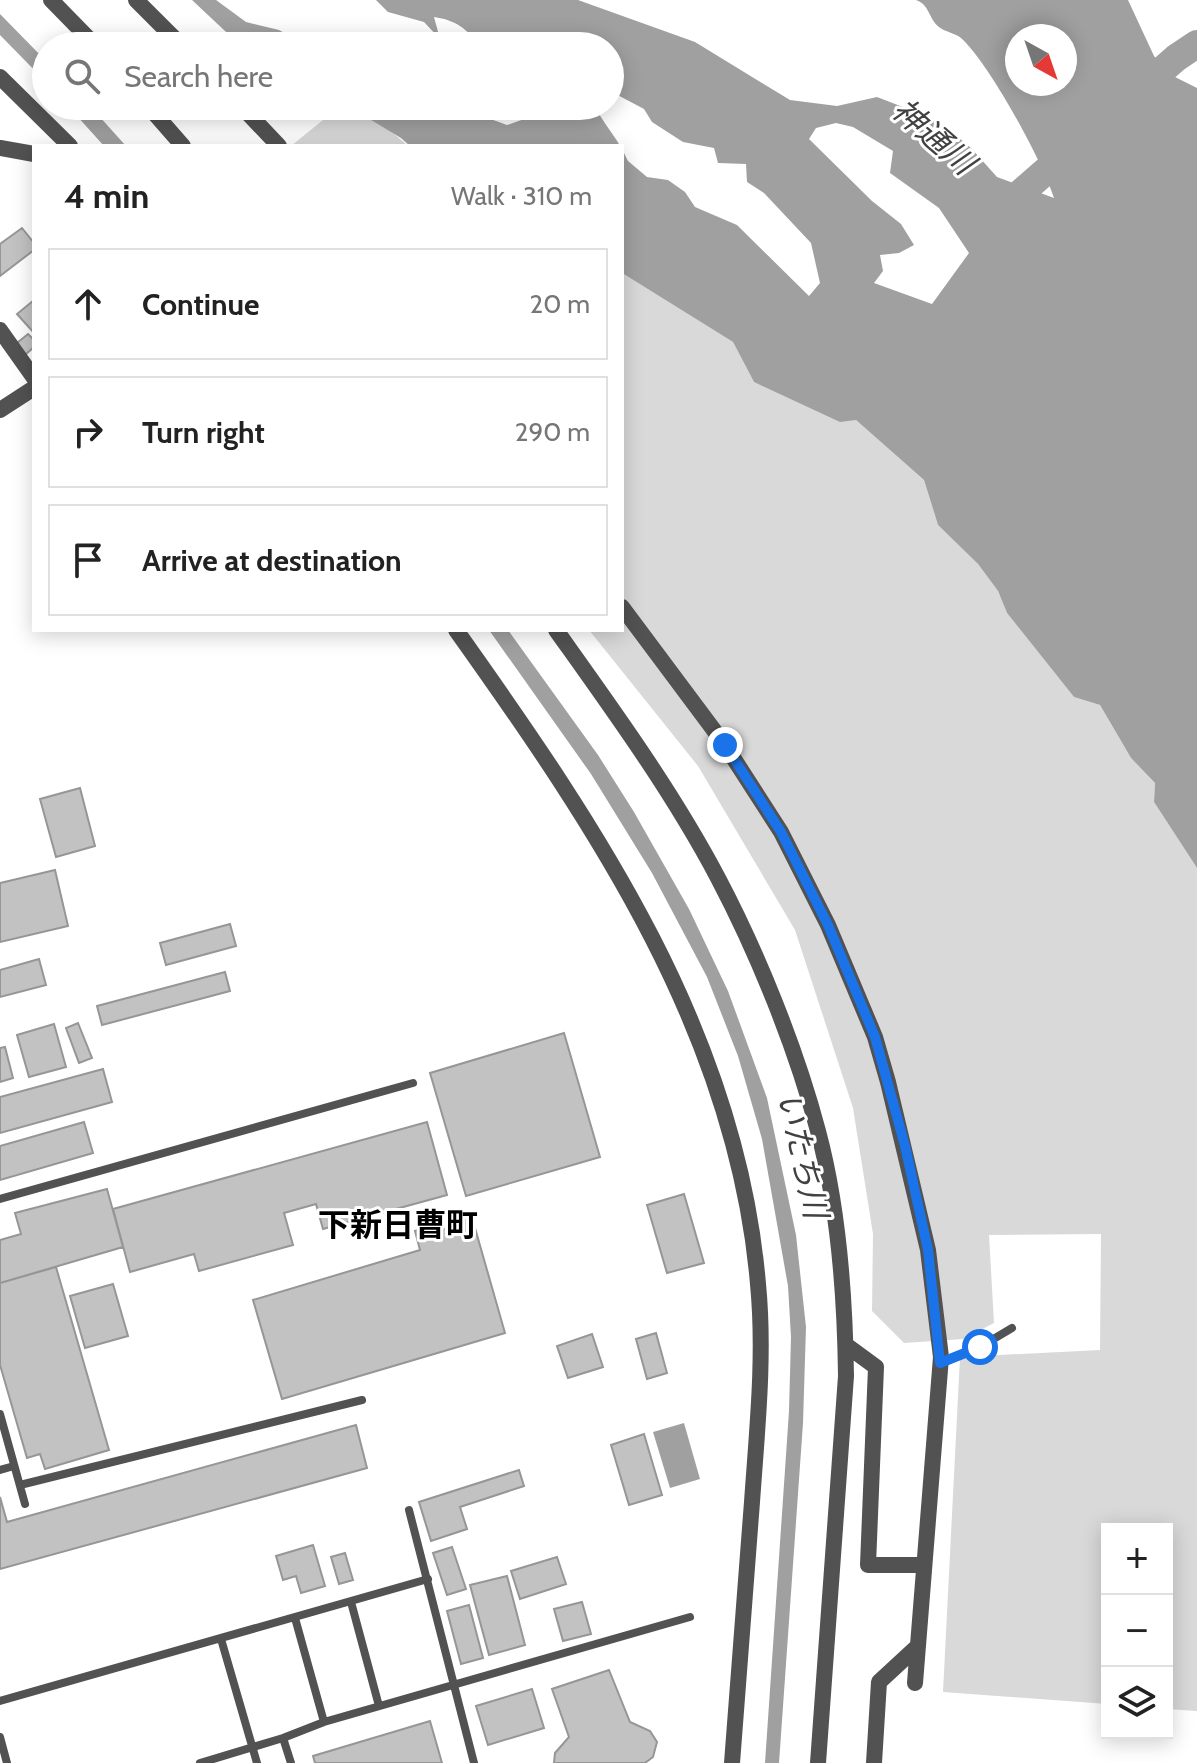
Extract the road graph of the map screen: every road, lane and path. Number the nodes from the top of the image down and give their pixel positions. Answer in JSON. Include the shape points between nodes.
{"nodes":[{"id":1,"x":51,"y":0,"type":"edge"},
{"id":2,"x":136,"y":0,"type":"edge"},
{"id":3,"x":82,"y":32,"type":"edge"},
{"id":4,"x":168,"y":32,"type":"edge"},
{"id":5,"x":0,"y":77,"type":"edge"},
{"id":6,"x":32,"y":109,"type":"edge"},
{"id":7,"x":44,"y":120,"type":"edge"},
{"id":8,"x":160,"y":120,"type":"edge"},
{"id":9,"x":254,"y":120,"type":"edge"},
{"id":10,"x":68,"y":144,"type":"edge"},
{"id":11,"x":181,"y":144,"type":"edge"},
{"id":12,"x":277,"y":144,"type":"edge"},
{"id":13,"x":0,"y":148,"type":"edge"},
{"id":14,"x":32,"y":154,"type":"edge"},
{"id":15,"x":0,"y":330,"type":"edge"},
{"id":16,"x":32,"y":375,"type":"edge"},
{"id":17,"x":32,"y":389,"type":"edge"},
{"id":18,"x":0,"y":410,"type":"edge"},
{"id":19,"x":624,"y":610,"type":"edge"},
{"id":20,"x":457,"y":632,"type":"edge"},
{"id":21,"x":557,"y":632,"type":"edge"},
{"id":22,"x":413,"y":1083,"type":"dead end"},
{"id":23,"x":0,"y":1199,"type":"edge"},
{"id":24,"x":1012,"y":1328,"type":"dead end"},
{"id":25,"x":846,"y":1345,"type":"junction"},
{"id":26,"x":940,"y":1363,"type":"junction"},
{"id":27,"x":362,"y":1400,"type":"dead end"},
{"id":28,"x":0,"y":1414,"type":"edge"},
{"id":29,"x":14,"y":1466,"type":"junction"},
{"id":30,"x":0,"y":1470,"type":"edge"},
{"id":31,"x":20,"y":1485,"type":"junction"},
{"id":32,"x":25,"y":1504,"type":"dead end"},
{"id":33,"x":409,"y":1510,"type":"dead end"},
{"id":34,"x":924,"y":1565,"type":"junction"},
{"id":35,"x":428,"y":1579,"type":"junction"},
{"id":36,"x":351,"y":1602,"type":"junction"},
{"id":37,"x":690,"y":1617,"type":"dead end"},
{"id":38,"x":295,"y":1618,"type":"junction"},
{"id":39,"x":221,"y":1639,"type":"junction"},
{"id":40,"x":918,"y":1646,"type":"junction"},
{"id":41,"x":915,"y":1683,"type":"dead end"},
{"id":42,"x":453,"y":1685,"type":"junction"},
{"id":43,"x":0,"y":1701,"type":"edge"},
{"id":44,"x":379,"y":1706,"type":"junction"},
{"id":45,"x":324,"y":1722,"type":"junction"},
{"id":46,"x":0,"y":1737,"type":"edge"},
{"id":47,"x":283,"y":1738,"type":"junction"},
{"id":48,"x":252,"y":1747,"type":"junction"},
{"id":49,"x":7,"y":1763,"type":"edge"},
{"id":50,"x":200,"y":1763,"type":"edge"},
{"id":51,"x":257,"y":1763,"type":"edge"},
{"id":52,"x":291,"y":1763,"type":"edge"},
{"id":53,"x":474,"y":1763,"type":"edge"},
{"id":54,"x":732,"y":1763,"type":"edge"},
{"id":55,"x":818,"y":1763,"type":"edge"},
{"id":56,"x":874,"y":1763,"type":"edge"}],
"edges":[{"from":1,"to":3,"type":"street"},
{"from":2,"to":4,"type":"street"},
{"from":5,"to":6,"type":"street"},
{"from":7,"to":10,"type":"street"},
{"from":8,"to":11,"type":"street"},
{"from":9,"to":12,"type":"street"},
{"from":13,"to":14,"type":"street"},
{"from":15,"to":16,"type":"street"},
{"from":17,"to":18,"type":"street"},
{"from":19,"to":26,"type":"street","via":[[725,745],[781,832],[875,1037],[928,1250]]},
{"from":20,"to":54,"type":"street","via":[[590,824],[661,951],[695,1025],[735,1147],[759,1284],[760,1363]]},
{"from":21,"to":25,"type":"street","via":[[676,805],[718,878],[763,975],[819,1133],[838,1239]]},
{"from":22,"to":23,"type":"lane"},
{"from":24,"to":26,"type":"lane"},
{"from":25,"to":34,"type":"street","via":[[876,1367],[868,1565]]},
{"from":25,"to":55,"type":"street"},
{"from":26,"to":34,"type":"street"},
{"from":27,"to":31,"type":"lane"},
{"from":28,"to":29,"type":"lane"},
{"from":29,"to":30,"type":"lane"},
{"from":29,"to":31,"type":"lane"},
{"from":31,"to":32,"type":"lane"},
{"from":33,"to":35,"type":"lane"},
{"from":34,"to":40,"type":"street"},
{"from":35,"to":36,"type":"lane"},
{"from":35,"to":42,"type":"lane"},
{"from":36,"to":38,"type":"lane"},
{"from":36,"to":44,"type":"lane"},
{"from":37,"to":42,"type":"lane"},
{"from":38,"to":39,"type":"lane"},
{"from":38,"to":45,"type":"lane"},
{"from":39,"to":43,"type":"lane"},
{"from":39,"to":48,"type":"lane"},
{"from":40,"to":41,"type":"street"},
{"from":40,"to":56,"type":"street","via":[[879,1682]]},
{"from":42,"to":44,"type":"lane"},
{"from":42,"to":53,"type":"lane"},
{"from":44,"to":45,"type":"lane"},
{"from":45,"to":47,"type":"lane"},
{"from":46,"to":49,"type":"lane"},
{"from":47,"to":48,"type":"lane"},
{"from":47,"to":52,"type":"lane"},
{"from":48,"to":50,"type":"lane"},
{"from":48,"to":51,"type":"lane"}]}
